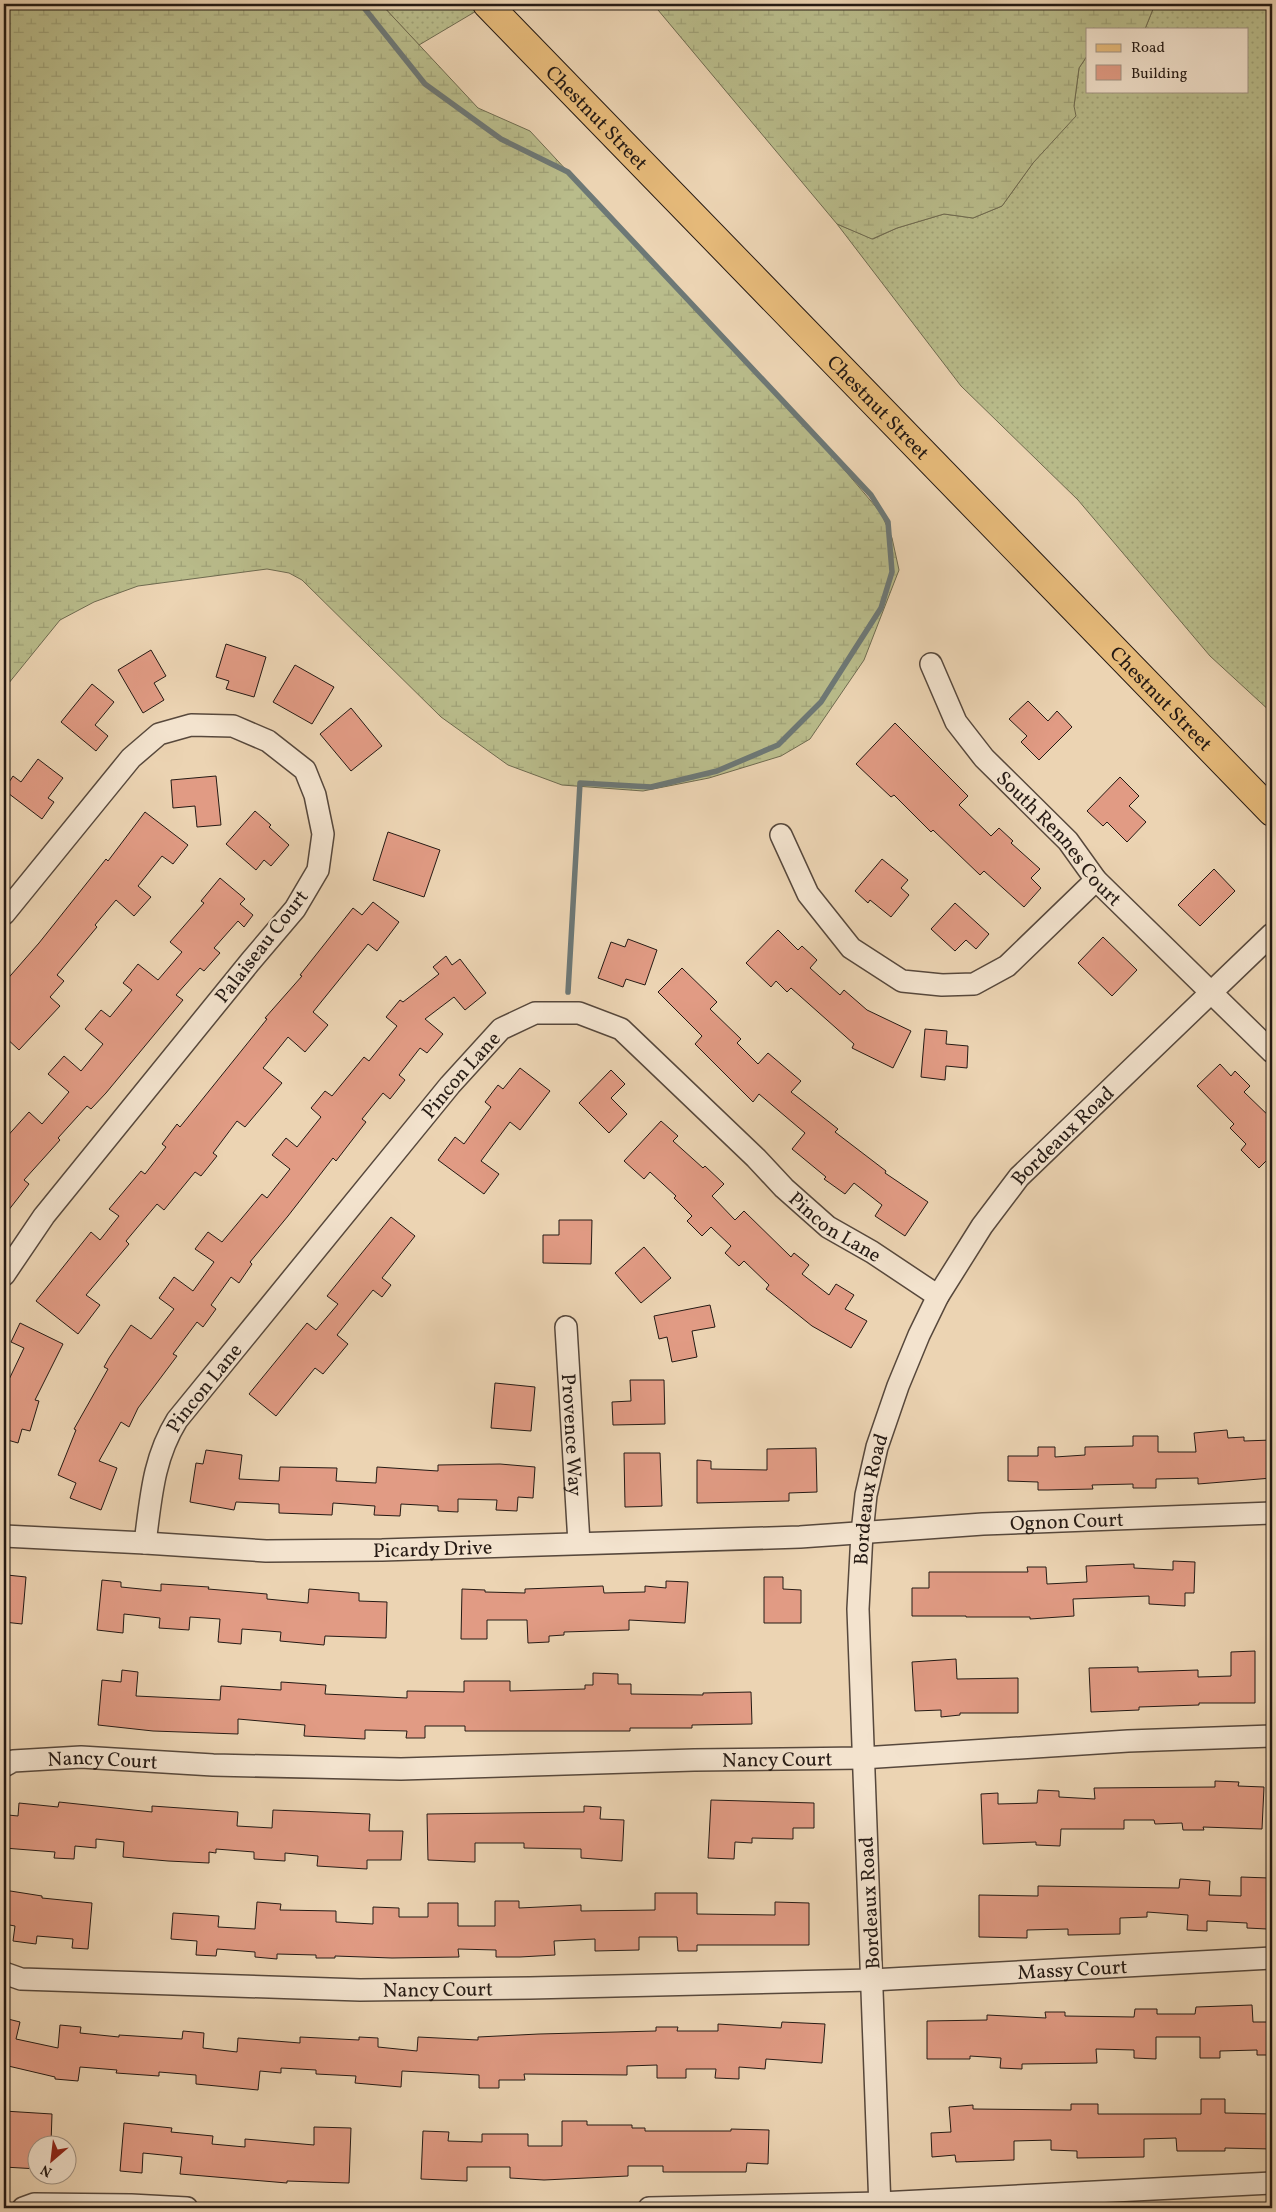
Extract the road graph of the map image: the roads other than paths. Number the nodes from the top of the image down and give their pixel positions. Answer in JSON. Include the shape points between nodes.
{"nodes":[{"id":1,"x":487,"y":4,"type":"edge"},
{"id":2,"x":931,"y":664,"type":"dead end"},
{"id":3,"x":1272,"y":812,"type":"edge"},
{"id":4,"x":781,"y":835,"type":"dead end"},
{"id":5,"x":1096,"y":880,"type":"junction"},
{"id":6,"x":4,"y":914,"type":"edge"},
{"id":7,"x":1272,"y":934,"type":"edge"},
{"id":8,"x":1212,"y":992,"type":"junction"},
{"id":9,"x":1272,"y":1052,"type":"edge"},
{"id":10,"x":4,"y":1275,"type":"edge"},
{"id":11,"x":938,"y":1296,"type":"junction"},
{"id":12,"x":566,"y":1327,"type":"dead end"},
{"id":13,"x":1272,"y":1513,"type":"edge"},
{"id":14,"x":862,"y":1533,"type":"junction"},
{"id":15,"x":4,"y":1536,"type":"edge"},
{"id":16,"x":145,"y":1543,"type":"junction"},
{"id":17,"x":579,"y":1543,"type":"junction"},
{"id":18,"x":1272,"y":1736,"type":"edge"},
{"id":19,"x":862,"y":1758,"type":"junction"},
{"id":20,"x":4,"y":1766,"type":"edge"},
{"id":21,"x":1272,"y":1958,"type":"edge"},
{"id":22,"x":4,"y":1973,"type":"edge"},
{"id":23,"x":872,"y":1980,"type":"junction"},
{"id":24,"x":1272,"y":2182,"type":"edge"},
{"id":25,"x":880,"y":2206,"type":"edge"},
{"id":26,"x":23,"y":2208,"type":"edge"},
{"id":27,"x":187,"y":2208,"type":"edge"},
{"id":28,"x":649,"y":2208,"type":"edge"}],
"edges":[{"from":1,"to":3,"type":"main road","name":"Chestnut Street"},
{"from":2,"to":5,"type":"street","name":"South Rennes Court","via":[[956,722],[984,758],[1068,841]]},
{"from":4,"to":5,"type":"street","via":[[808,894],[852,948],[902,981],[974,984],[1007,966]]},
{"from":5,"to":8,"type":"street","name":"South Rennes Court"},
{"from":6,"to":10,"type":"street","name":"Palaiseau Court","via":[[131,758],[159,734],[191,725],[233,726],[268,741],[305,770],[315,795],[323,834],[318,870],[295,909],[44,1216]]},
{"from":7,"to":8,"type":"street","name":"Bordeaux Road"},
{"from":8,"to":9,"type":"street","name":"South Rennes Court"},
{"from":8,"to":11,"type":"street","name":"Bordeaux Road","via":[[1019,1177],[982,1226]]},
{"from":11,"to":14,"type":"street","name":"Bordeaux Road","via":[[898,1386],[878,1448],[866,1495]]},
{"from":11,"to":16,"type":"street","name":"Pincon Lane","via":[[828,1227],[620,1029],[579,1013],[535,1013],[501,1029],[450,1085],[176,1420],[165,1440],[153,1480]]},
{"from":12,"to":17,"type":"street","name":"Provence Way"},
{"from":13,"to":14,"type":"street","name":"Ognon Court","via":[[983,1524]]},
{"from":14,"to":17,"type":"street","name":"Picardy Drive"},
{"from":14,"to":19,"type":"street","name":"Bordeaux Road","via":[[858,1609]]},
{"from":15,"to":16,"type":"street","name":"Picardy Drive"},
{"from":16,"to":17,"type":"street","name":"Picardy Drive","via":[[276,1551]]},
{"from":18,"to":19,"type":"street","via":[[1128,1741]]},
{"from":19,"to":20,"type":"street","name":"Nancy Court","via":[[401,1770],[213,1765],[82,1757],[13,1761]]},
{"from":19,"to":23,"type":"street","name":"Bordeaux Road"},
{"from":21,"to":23,"type":"street","name":"Massy Court"},
{"from":22,"to":23,"type":"street","name":"Nancy Court","via":[[21,1980],[360,1990]]},
{"from":23,"to":25,"type":"street","name":"Bordeaux Road"},
{"from":24,"to":25,"type":"street"},
{"from":25,"to":28,"type":"street"},
{"from":26,"to":27,"type":"street","via":[[44,2204]]}]}
